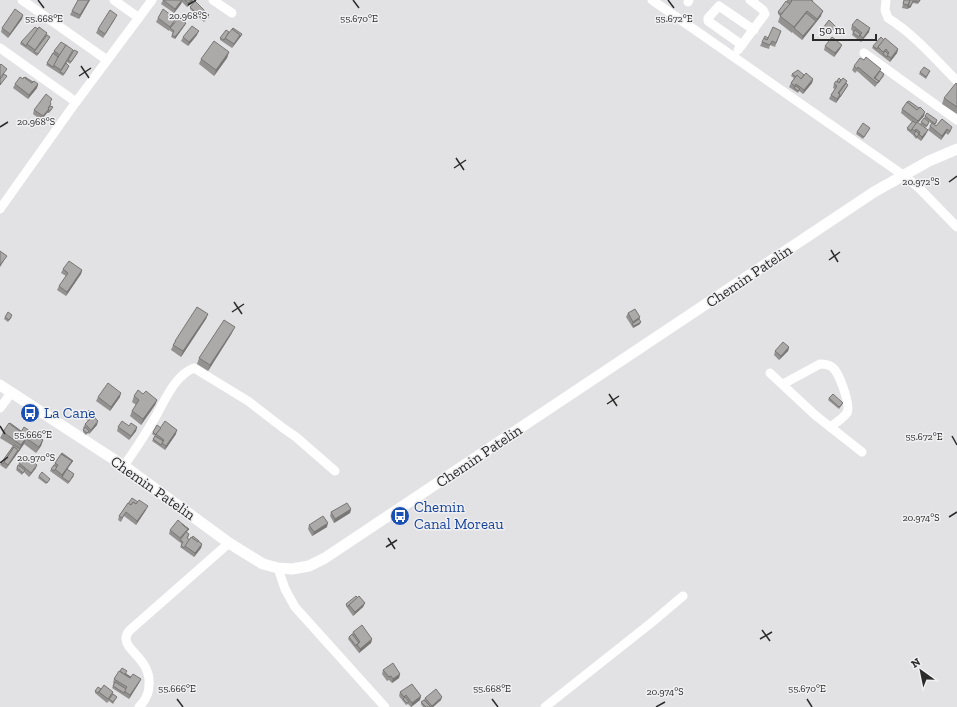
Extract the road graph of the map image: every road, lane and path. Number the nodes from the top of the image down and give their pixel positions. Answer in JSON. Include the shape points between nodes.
{"nodes":[{"id":1,"x":22,"y":0,"type":"edge"},
{"id":2,"x":114,"y":0,"type":"edge"},
{"id":3,"x":152,"y":0,"type":"edge"},
{"id":4,"x":213,"y":0,"type":"edge"},
{"id":5,"x":652,"y":0,"type":"edge"},
{"id":6,"x":750,"y":0,"type":"edge"},
{"id":7,"x":886,"y":0,"type":"edge"},
{"id":8,"x":232,"y":13,"type":"dead end"},
{"id":9,"x":139,"y":18,"type":"junction"},
{"id":10,"x":754,"y":30,"type":"junction"},
{"id":11,"x":742,"y":45,"type":"junction"},
{"id":12,"x":0,"y":48,"type":"edge"},
{"id":13,"x":864,"y":53,"type":"dead end"},
{"id":14,"x":734,"y":56,"type":"junction"},
{"id":15,"x":107,"y":60,"type":"junction"},
{"id":16,"x":957,"y":81,"type":"edge"},
{"id":17,"x":76,"y":102,"type":"junction"},
{"id":18,"x":957,"y":120,"type":"edge"},
{"id":19,"x":957,"y":149,"type":"edge"},
{"id":20,"x":903,"y":175,"type":"junction"},
{"id":21,"x":0,"y":209,"type":"edge"},
{"id":22,"x":957,"y":228,"type":"edge"},
{"id":23,"x":770,"y":372,"type":"dead end"},
{"id":24,"x":783,"y":384,"type":"junction"},
{"id":25,"x":0,"y":385,"type":"edge"},
{"id":26,"x":11,"y":393,"type":"junction"},
{"id":27,"x":0,"y":408,"type":"edge"},
{"id":28,"x":830,"y":427,"type":"junction"},
{"id":29,"x":862,"y":452,"type":"dead end"},
{"id":30,"x":124,"y":466,"type":"junction"},
{"id":31,"x":335,"y":471,"type":"dead end"},
{"id":32,"x":230,"y":542,"type":"junction"},
{"id":33,"x":278,"y":568,"type":"junction"},
{"id":34,"x":682,"y":596,"type":"dead end"},
{"id":35,"x":140,"y":707,"type":"edge"},
{"id":36,"x":385,"y":707,"type":"edge"},
{"id":37,"x":545,"y":707,"type":"edge"}],
"edges":[{"from":1,"to":15,"type":"street"},
{"from":2,"to":9,"type":"street"},
{"from":3,"to":9,"type":"street"},
{"from":4,"to":8,"type":"street"},
{"from":5,"to":14,"type":"street"},
{"from":6,"to":10,"type":"street","via":[[765,14]]},
{"from":7,"to":16,"type":"street","via":[[885,10],[888,18],[923,46]]},
{"from":9,"to":15,"type":"street"},
{"from":10,"to":11,"type":"street"},
{"from":10,"to":11,"type":"street","via":[[719,6],[708,18],[708,21]]},
{"from":11,"to":14,"type":"street"},
{"from":12,"to":17,"type":"street"},
{"from":13,"to":18,"type":"street"},
{"from":14,"to":20,"type":"street"},
{"from":15,"to":17,"type":"street"},
{"from":17,"to":21,"type":"street"},
{"from":19,"to":20,"type":"main road","name":"Chemin Patelin"},
{"from":20,"to":22,"type":"street"},
{"from":20,"to":33,"type":"main road","name":"Chemin Patelin","via":[[325,558],[309,566]]},
{"from":23,"to":24,"type":"street"},
{"from":24,"to":28,"type":"street"},
{"from":24,"to":28,"type":"street","via":[[820,364],[832,367],[840,380],[848,405],[847,412]]},
{"from":25,"to":26,"type":"main road","name":"Chemin Patelin"},
{"from":26,"to":27,"type":"street"},
{"from":26,"to":30,"type":"main road","name":"Chemin Patelin"},
{"from":28,"to":29,"type":"street"},
{"from":30,"to":31,"type":"street","via":[[178,380],[194,368],[248,401],[296,437]]},
{"from":30,"to":32,"type":"main road","name":"Chemin Patelin"},
{"from":32,"to":33,"type":"main road","name":"Chemin Patelin","via":[[263,564]]},
{"from":32,"to":35,"type":"street","via":[[127,635],[128,644],[144,663],[150,677],[146,700]]},
{"from":33,"to":36,"type":"street","via":[[295,607]]},
{"from":34,"to":37,"type":"street"}]}
